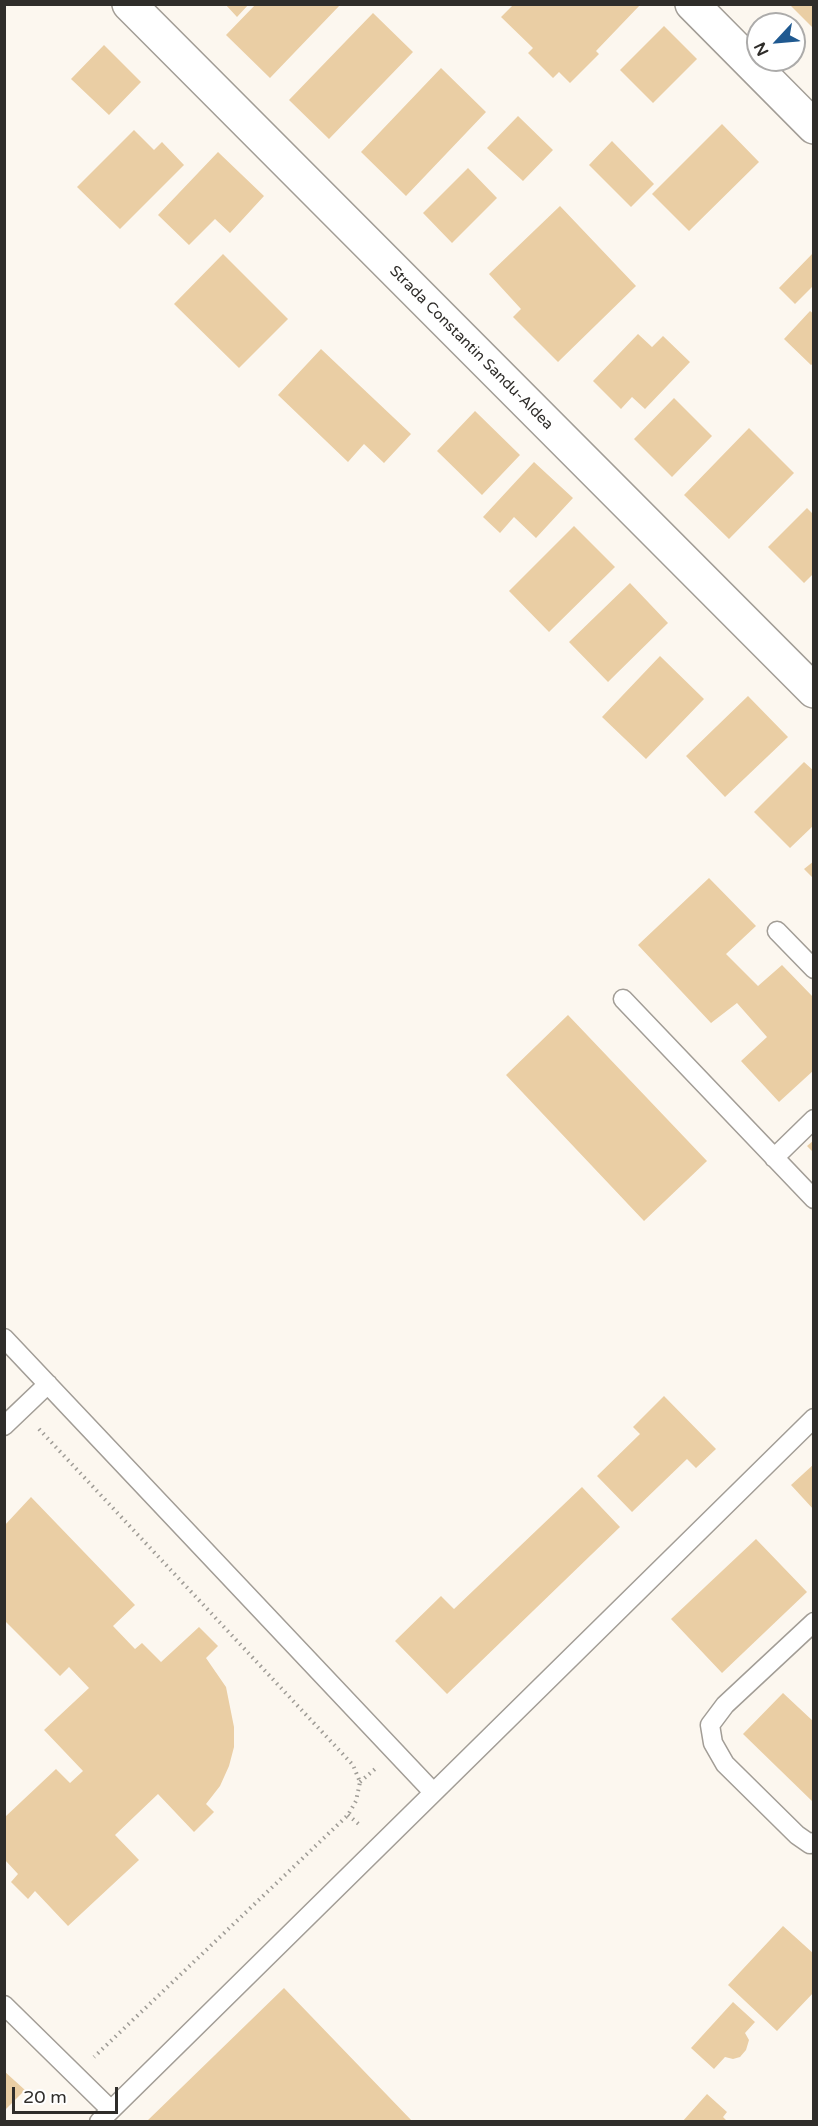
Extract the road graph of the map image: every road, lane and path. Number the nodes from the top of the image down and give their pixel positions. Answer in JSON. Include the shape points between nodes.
{"nodes":[{"id":1,"x":129,"y":4,"type":"edge"},
{"id":2,"x":692,"y":4,"type":"edge"},
{"id":3,"x":813,"y":127,"type":"edge"},
{"id":4,"x":813,"y":691,"type":"edge"},
{"id":5,"x":777,"y":931,"type":"dead end"},
{"id":6,"x":813,"y":969,"type":"edge"},
{"id":7,"x":623,"y":999,"type":"dead end"},
{"id":8,"x":813,"y":1119,"type":"edge"},
{"id":9,"x":774,"y":1158,"type":"junction"},
{"id":10,"x":813,"y":1199,"type":"edge"},
{"id":11,"x":4,"y":1338,"type":"edge"},
{"id":12,"x":48,"y":1384,"type":"junction"},
{"id":13,"x":21,"y":1410,"type":"junction"},
{"id":14,"x":813,"y":1418,"type":"edge"},
{"id":15,"x":4,"y":1426,"type":"edge"},
{"id":16,"x":813,"y":1622,"type":"edge"},
{"id":17,"x":433,"y":1792,"type":"junction"},
{"id":18,"x":813,"y":1842,"type":"edge"},
{"id":19,"x":4,"y":2005,"type":"edge"},
{"id":20,"x":76,"y":2074,"type":"junction"},
{"id":21,"x":105,"y":2115,"type":"edge"}],
"edges":[{"from":1,"to":4,"type":"street","name":"Strada Constantin Sandu-Aldea"},
{"from":2,"to":3,"type":"street"},
{"from":5,"to":6,"type":"lane"},
{"from":7,"to":9,"type":"lane"},
{"from":8,"to":9,"type":"lane"},
{"from":9,"to":10,"type":"lane"},
{"from":11,"to":12,"type":"lane"},
{"from":12,"to":13,"type":"lane"},
{"from":12,"to":17,"type":"lane"},
{"from":13,"to":15,"type":"lane"},
{"from":13,"to":20,"type":"path","via":[[353,1765],[360,1782],[348,1815]]},
{"from":14,"to":17,"type":"lane"},
{"from":16,"to":18,"type":"lane","via":[[725,1705],[710,1725],[713,1743],[725,1764],[797,1835],[810,1844]]},
{"from":17,"to":21,"type":"lane"},
{"from":19,"to":20,"type":"lane"},
{"from":20,"to":21,"type":"lane"}]}
